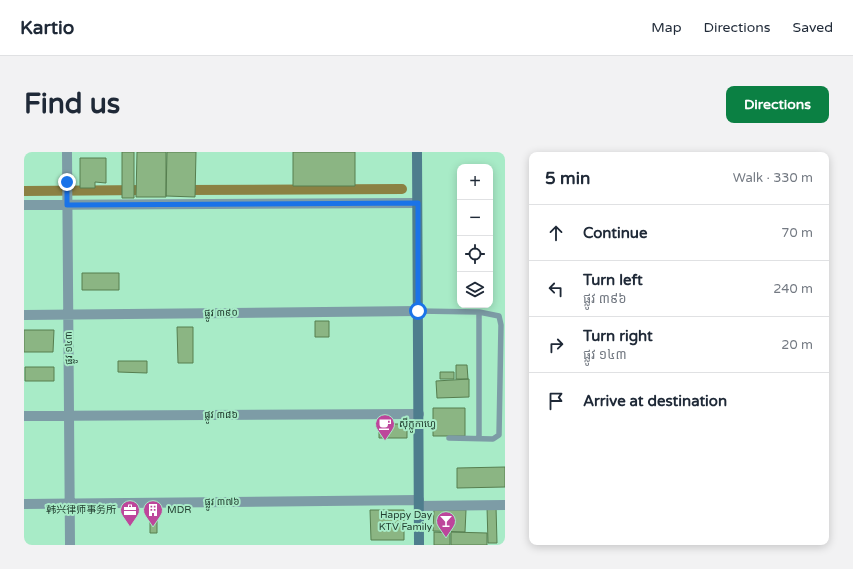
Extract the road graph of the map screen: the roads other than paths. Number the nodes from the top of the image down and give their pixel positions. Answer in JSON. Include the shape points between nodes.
{"nodes":[{"id":1,"x":67,"y":152,"type":"edge"},
{"id":2,"x":417,"y":152,"type":"edge"},
{"id":3,"x":67,"y":200,"type":"junction"},
{"id":4,"x":418,"y":203,"type":"junction"},
{"id":5,"x":24,"y":205,"type":"edge"},
{"id":6,"x":418,"y":311,"type":"junction"},
{"id":7,"x":479,"y":312,"type":"junction"},
{"id":8,"x":24,"y":315,"type":"edge"},
{"id":9,"x":68,"y":315,"type":"junction"},
{"id":10,"x":499,"y":316,"type":"junction"},
{"id":11,"x":505,"y":318,"type":"edge"},
{"id":12,"x":419,"y":414,"type":"junction"},
{"id":13,"x":24,"y":416,"type":"edge"},
{"id":14,"x":69,"y":416,"type":"junction"},
{"id":15,"x":502,"y":435,"type":"edge"},
{"id":16,"x":449,"y":438,"type":"dead end"},
{"id":17,"x":478,"y":438,"type":"junction"},
{"id":18,"x":419,"y":503,"type":"junction"},
{"id":19,"x":24,"y":504,"type":"edge"},
{"id":20,"x":70,"y":504,"type":"junction"},
{"id":21,"x":505,"y":505,"type":"edge"},
{"id":22,"x":70,"y":545,"type":"edge"},
{"id":23,"x":420,"y":545,"type":"edge"}],
"edges":[{"from":1,"to":3,"type":"street","name":"ផ្លូវ ១៤៣"},
{"from":2,"to":4,"type":"street"},
{"from":3,"to":4,"type":"street"},
{"from":3,"to":5,"type":"street"},
{"from":3,"to":9,"type":"street","name":"ផ្លូវ ១៤៣"},
{"from":4,"to":6,"type":"street"},
{"from":6,"to":7,"type":"lane"},
{"from":6,"to":9,"type":"street","name":"ផ្លូវ ៣៩០"},
{"from":6,"to":12,"type":"street"},
{"from":7,"to":10,"type":"lane"},
{"from":7,"to":17,"type":"lane"},
{"from":8,"to":9,"type":"street","name":"ផ្លូវ ៣៩០"},
{"from":9,"to":14,"type":"street","name":"ផ្លូវ ១៤៣"},
{"from":10,"to":11,"type":"lane"},
{"from":10,"to":15,"type":"lane"},
{"from":12,"to":14,"type":"street","name":"ផ្លូវ ៣៨៦"},
{"from":12,"to":18,"type":"street"},
{"from":13,"to":14,"type":"street","name":"ផ្លូវ ៣៨៦"},
{"from":14,"to":20,"type":"street","name":"ផ្លូវ ១៤៣"},
{"from":15,"to":17,"type":"lane"},
{"from":16,"to":17,"type":"lane"},
{"from":18,"to":20,"type":"street","name":"ផ្លូវ ៣៧៦"},
{"from":18,"to":21,"type":"street","name":"ផ្លូវ ៣៧៦"},
{"from":18,"to":23,"type":"street"},
{"from":19,"to":20,"type":"street","name":"ផ្លូវ ៣៧៦"},
{"from":20,"to":22,"type":"street","name":"ផ្លូវ ១៤៣"}]}
